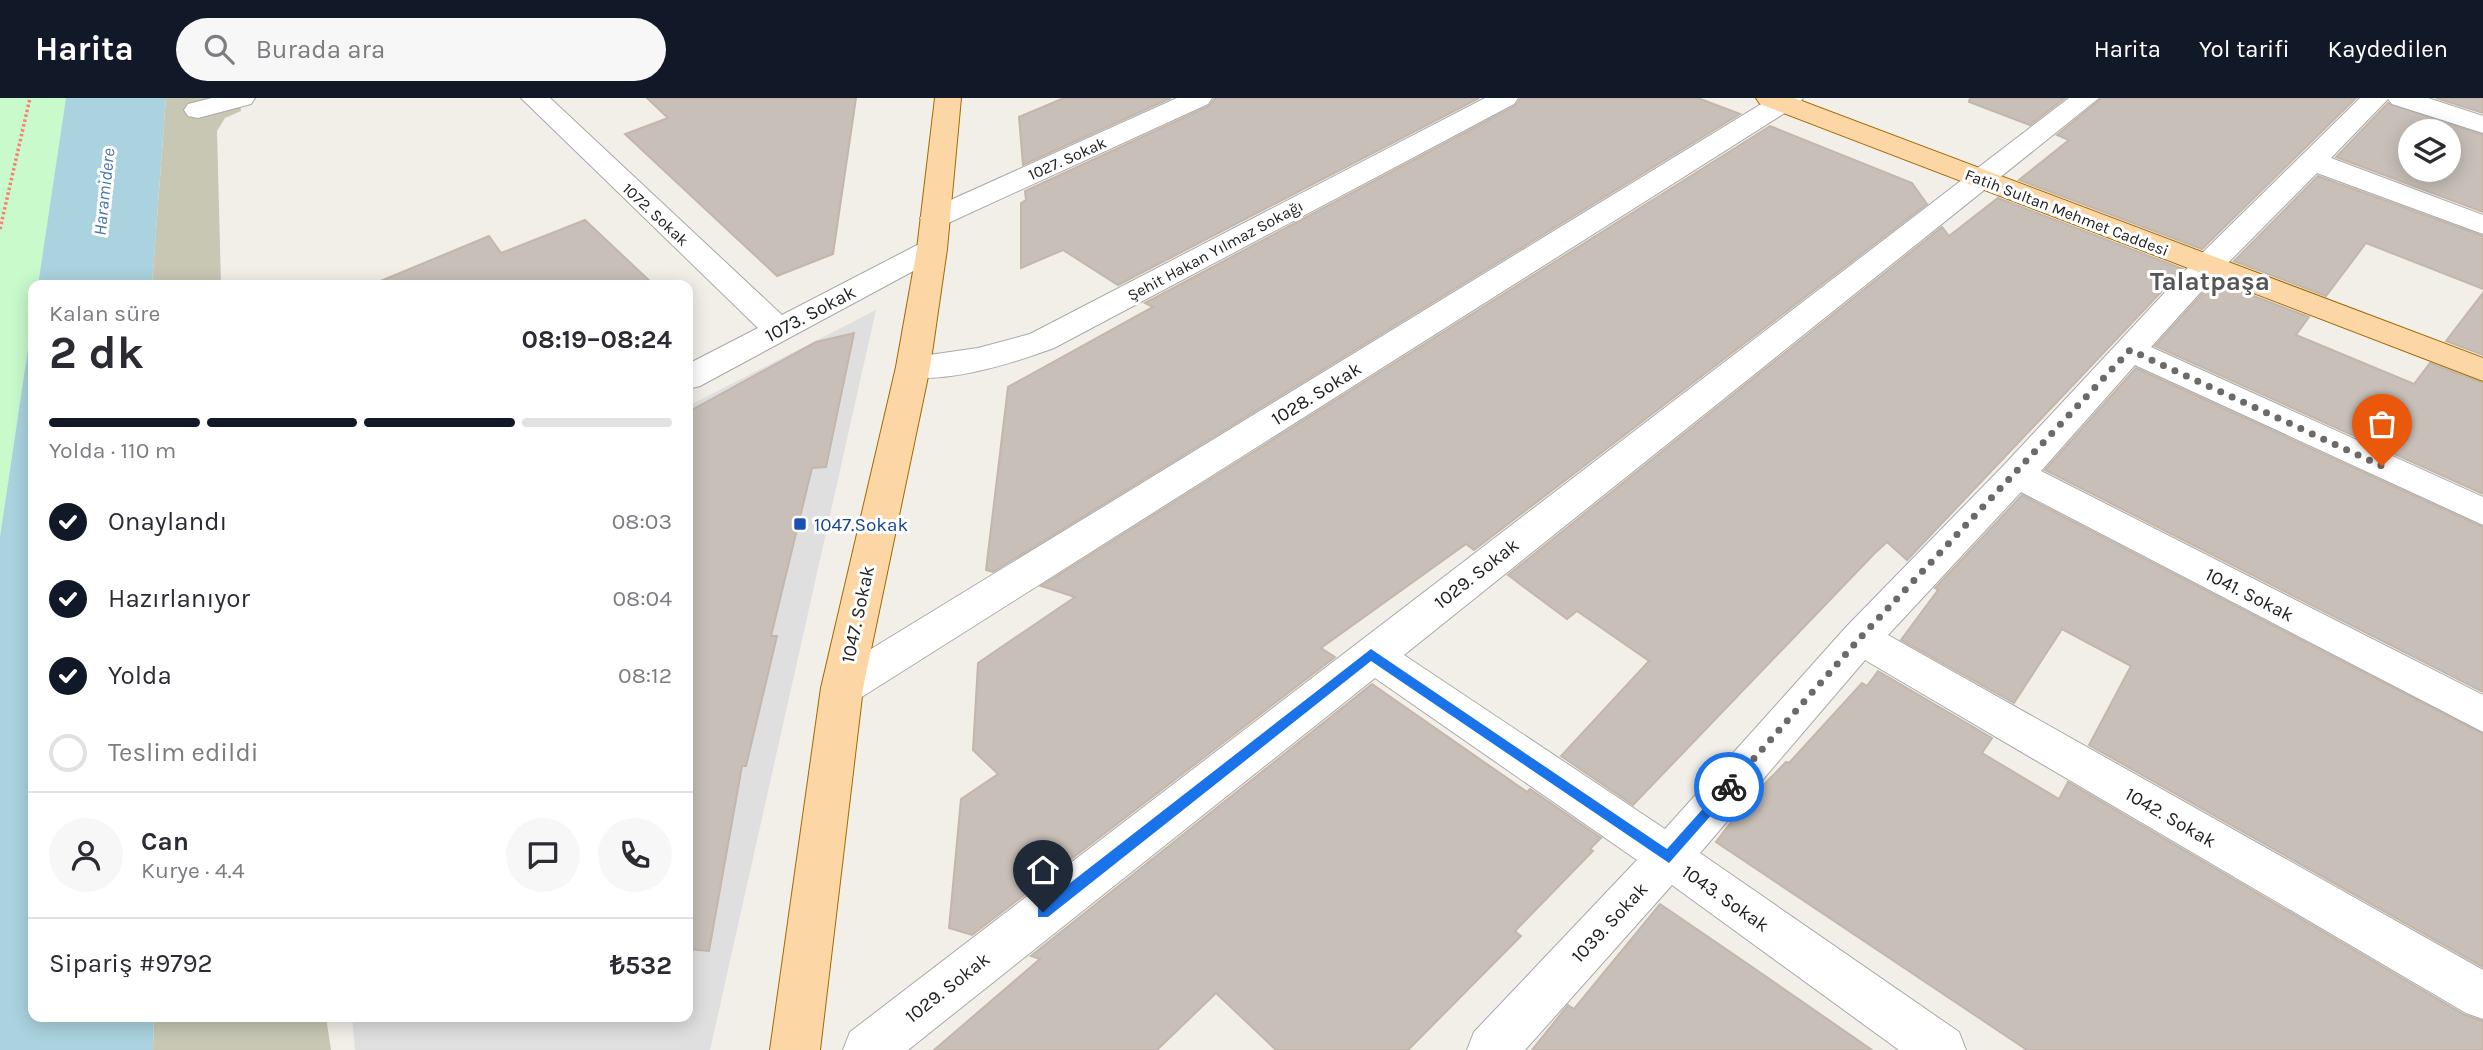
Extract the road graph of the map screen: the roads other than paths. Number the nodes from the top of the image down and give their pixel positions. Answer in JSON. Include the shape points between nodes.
{"nodes":[{"id":1,"x":242,"y":98,"type":"edge"},
{"id":2,"x":534,"y":98,"type":"edge"},
{"id":3,"x":948,"y":98,"type":"edge"},
{"id":4,"x":1199,"y":98,"type":"edge"},
{"id":5,"x":1505,"y":98,"type":"edge"},
{"id":6,"x":2086,"y":98,"type":"edge"},
{"id":7,"x":2375,"y":98,"type":"edge"},
{"id":8,"x":2401,"y":98,"type":"edge"},
{"id":9,"x":1781,"y":100,"type":"edge"},
{"id":10,"x":198,"y":110,"type":"dead end"},
{"id":11,"x":2483,"y":125,"type":"edge"},
{"id":12,"x":2312,"y":161,"type":"junction"},
{"id":13,"x":1983,"y":181,"type":"junction"},
{"id":14,"x":2483,"y":225,"type":"edge"},
{"id":15,"x":934,"y":233,"type":"junction"},
{"id":16,"x":2207,"y":265,"type":"junction"},
{"id":17,"x":779,"y":330,"type":"junction"},
{"id":18,"x":2130,"y":350,"type":"junction"},
{"id":19,"x":913,"y":367,"type":"junction"},
{"id":20,"x":2483,"y":370,"type":"edge"},
{"id":21,"x":693,"y":375,"type":"edge"},
{"id":22,"x":2017,"y":474,"type":"junction"},
{"id":23,"x":2483,"y":512,"type":"edge"},
{"id":24,"x":1860,"y":638,"type":"junction"},
{"id":25,"x":1371,"y":654,"type":"junction"},
{"id":26,"x":842,"y":688,"type":"junction"},
{"id":27,"x":2483,"y":715,"type":"edge"},
{"id":28,"x":1669,"y":857,"type":"junction"},
{"id":29,"x":2483,"y":996,"type":"edge"},
{"id":30,"x":795,"y":1050,"type":"edge"},
{"id":31,"x":868,"y":1050,"type":"edge"},
{"id":32,"x":1492,"y":1050,"type":"edge"},
{"id":33,"x":1941,"y":1050,"type":"edge"}],
"edges":[{"from":1,"to":10,"type":"street"},
{"from":2,"to":17,"type":"street","name":"1072. Sokak"},
{"from":3,"to":15,"type":"main road","name":"1047. Sokak"},
{"from":4,"to":15,"type":"street","name":"1027. Sokak"},
{"from":5,"to":19,"type":"street","name":"Şehit Hakan Yılmaz Sokağı","via":[[1042,341],[959,365]]},
{"from":6,"to":13,"type":"street","name":"1029. Sokak"},
{"from":7,"to":12,"type":"street","name":"1039. Sokak"},
{"from":8,"to":11,"type":"street"},
{"from":9,"to":13,"type":"main road","name":"Fatih Sultan Mehmet Caddesi"},
{"from":9,"to":26,"type":"street","name":"1028. Sokak"},
{"from":12,"to":14,"type":"street"},
{"from":12,"to":16,"type":"street","name":"1039. Sokak"},
{"from":13,"to":16,"type":"main road","name":"Fatih Sultan Mehmet Caddesi"},
{"from":13,"to":25,"type":"street","name":"1029. Sokak"},
{"from":15,"to":17,"type":"street","name":"1073. Sokak"},
{"from":15,"to":19,"type":"main road","name":"1047. Sokak"},
{"from":16,"to":18,"type":"street","name":"1039. Sokak"},
{"from":16,"to":20,"type":"main road","name":"Fatih Sultan Mehmet Caddesi"},
{"from":17,"to":21,"type":"street","name":"1073. Sokak"},
{"from":18,"to":22,"type":"street","name":"1039. Sokak"},
{"from":18,"to":23,"type":"street"},
{"from":19,"to":26,"type":"main road","name":"1047. Sokak"},
{"from":22,"to":24,"type":"street","name":"1039. Sokak"},
{"from":22,"to":27,"type":"street","name":"1041. Sokak"},
{"from":24,"to":28,"type":"street","name":"1039. Sokak"},
{"from":24,"to":29,"type":"street","name":"1042. Sokak"},
{"from":25,"to":28,"type":"street","name":"1043. Sokak"},
{"from":25,"to":31,"type":"street","name":"1029. Sokak"},
{"from":26,"to":30,"type":"main road","name":"1047. Sokak"},
{"from":28,"to":32,"type":"street","name":"1039. Sokak"},
{"from":28,"to":33,"type":"street","name":"1043. Sokak"}]}
